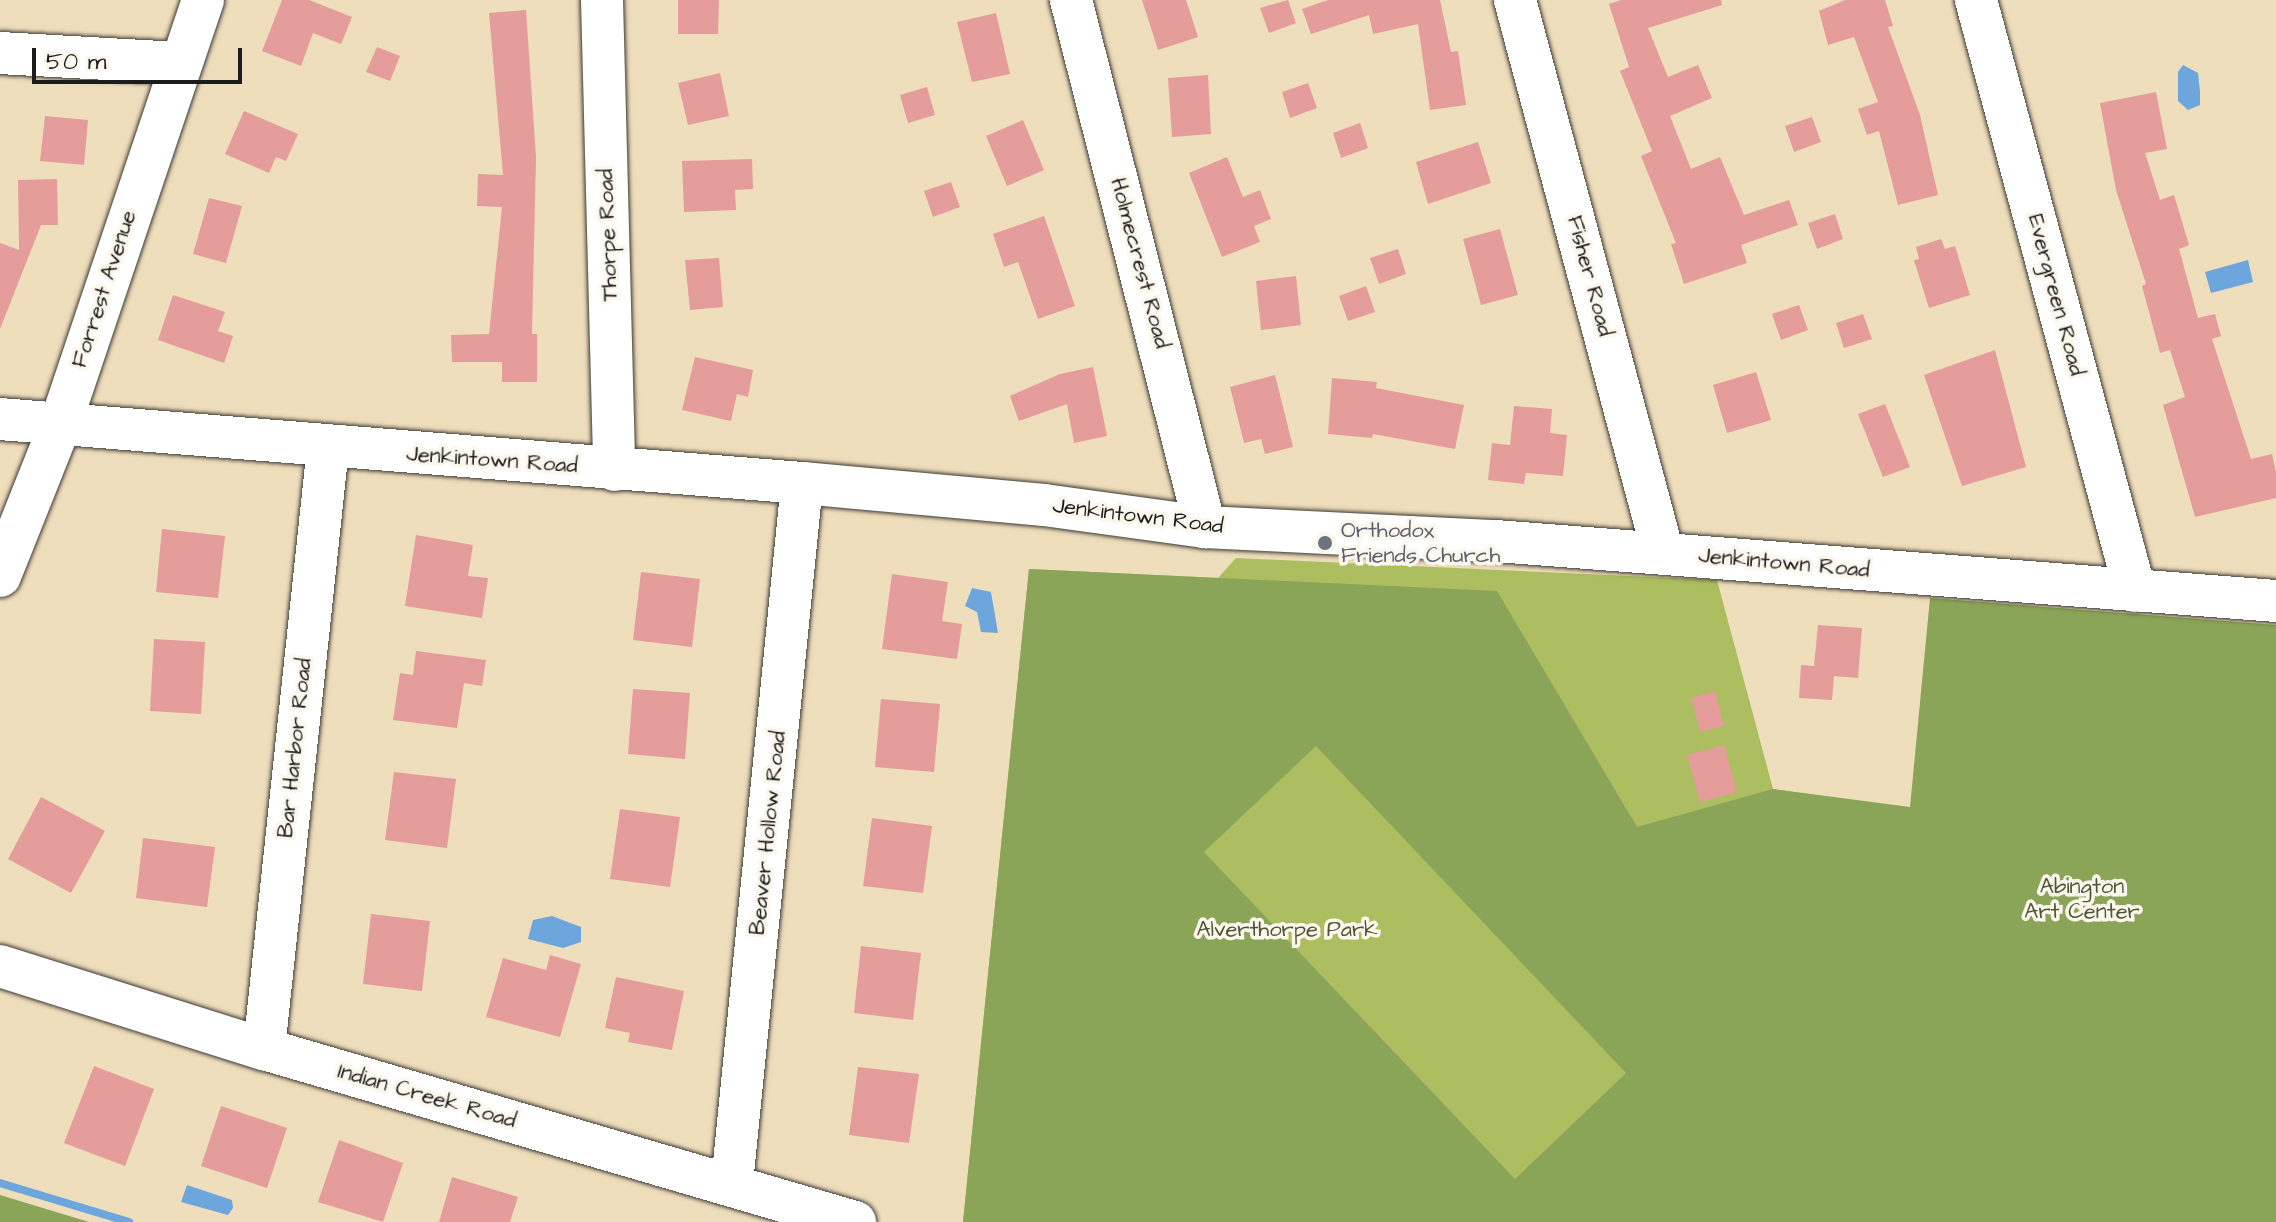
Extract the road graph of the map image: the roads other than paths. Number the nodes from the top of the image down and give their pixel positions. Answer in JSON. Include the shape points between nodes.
{"nodes":[{"id":1,"x":203,"y":0,"type":"edge"},
{"id":2,"x":602,"y":0,"type":"edge"},
{"id":3,"x":1071,"y":0,"type":"edge"},
{"id":4,"x":1515,"y":0,"type":"edge"},
{"id":5,"x":1976,"y":0,"type":"edge"},
{"id":6,"x":0,"y":53,"type":"edge"},
{"id":7,"x":181,"y":63,"type":"junction"},
{"id":8,"x":0,"y":419,"type":"edge"},
{"id":9,"x":60,"y":425,"type":"junction"},
{"id":10,"x":328,"y":447,"type":"junction"},
{"id":11,"x":614,"y":470,"type":"junction"},
{"id":12,"x":802,"y":483,"type":"junction"},
{"id":13,"x":1205,"y":527,"type":"junction"},
{"id":14,"x":1663,"y":553,"type":"junction"},
{"id":15,"x":0,"y":576,"type":"edge"},
{"id":16,"x":2135,"y":591,"type":"junction"},
{"id":17,"x":2276,"y":601,"type":"edge"},
{"id":18,"x":0,"y":966,"type":"edge"},
{"id":19,"x":264,"y":1049,"type":"junction"},
{"id":20,"x":732,"y":1183,"type":"junction"},
{"id":21,"x":855,"y":1222,"type":"edge"}],
"edges":[{"from":1,"to":7,"type":"street","name":"Forrest Avenue"},
{"from":2,"to":11,"type":"street","name":"Thorpe Road"},
{"from":3,"to":13,"type":"street","name":"Holmecrest Road"},
{"from":4,"to":14,"type":"street","name":"Fisher Road"},
{"from":5,"to":16,"type":"street","name":"Evergreen Road"},
{"from":6,"to":7,"type":"street"},
{"from":7,"to":9,"type":"street","name":"Forrest Avenue"},
{"from":8,"to":9,"type":"street","name":"Jenkintown Road"},
{"from":9,"to":10,"type":"street","name":"Jenkintown Road"},
{"from":9,"to":15,"type":"street","name":"Forrest Avenue"},
{"from":10,"to":11,"type":"street","name":"Jenkintown Road"},
{"from":10,"to":19,"type":"street","name":"Bar Harbor Road"},
{"from":11,"to":12,"type":"street","name":"Jenkintown Road"},
{"from":12,"to":13,"type":"street","name":"Jenkintown Road","via":[[1044,505]]},
{"from":12,"to":20,"type":"street","name":"Beaver Hollow Road"},
{"from":13,"to":14,"type":"street","name":"Jenkintown Road"},
{"from":14,"to":16,"type":"street","name":"Jenkintown Road"},
{"from":16,"to":17,"type":"street","name":"Jenkintown Road"},
{"from":18,"to":19,"type":"street","name":"Indian Creek Road"},
{"from":19,"to":20,"type":"street","name":"Indian Creek Road"},
{"from":20,"to":21,"type":"street","name":"Indian Creek Road"}]}
